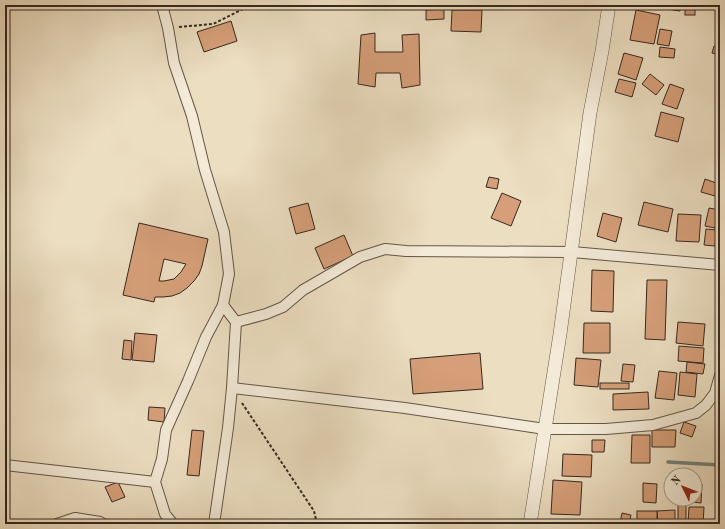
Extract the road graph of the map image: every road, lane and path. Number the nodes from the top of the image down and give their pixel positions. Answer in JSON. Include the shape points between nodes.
{"nodes":[{"id":1,"x":162,"y":5,"type":"edge"},
{"id":2,"x":251,"y":5,"type":"edge"},
{"id":3,"x":609,"y":5,"type":"edge"},
{"id":4,"x":168,"y":28,"type":"junction"},
{"id":5,"x":572,"y":252,"type":"junction"},
{"id":6,"x":720,"y":265,"type":"edge"},
{"id":7,"x":223,"y":305,"type":"junction"},
{"id":8,"x":236,"y":322,"type":"junction"},
{"id":9,"x":720,"y":375,"type":"edge"},
{"id":10,"x":232,"y":388,"type":"junction"},
{"id":11,"x":545,"y":429,"type":"junction"},
{"id":12,"x":5,"y":465,"type":"edge"},
{"id":13,"x":155,"y":482,"type":"junction"},
{"id":14,"x":57,"y":524,"type":"edge"},
{"id":15,"x":104,"y":524,"type":"edge"},
{"id":16,"x":173,"y":524,"type":"edge"},
{"id":17,"x":214,"y":524,"type":"edge"},
{"id":18,"x":317,"y":524,"type":"edge"},
{"id":19,"x":530,"y":524,"type":"edge"}],
"edges":[{"from":1,"to":4,"type":"street"},
{"from":2,"to":4,"type":"path","via":[[213,24]]},
{"from":3,"to":5,"type":"street","via":[[586,142]]},
{"from":4,"to":7,"type":"street","via":[[174,63],[192,116],[224,232],[229,274]]},
{"from":5,"to":6,"type":"street"},
{"from":5,"to":8,"type":"street","via":[[385,249],[360,257],[302,290],[283,307]]},
{"from":5,"to":11,"type":"street"},
{"from":7,"to":8,"type":"street"},
{"from":7,"to":13,"type":"street","via":[[206,337],[166,430],[162,459]]},
{"from":8,"to":10,"type":"street"},
{"from":9,"to":11,"type":"street","via":[[715,393],[696,413],[653,424],[606,429]]},
{"from":10,"to":11,"type":"street","via":[[405,408]]},
{"from":10,"to":17,"type":"street"},
{"from":10,"to":18,"type":"path","via":[[314,511]]},
{"from":11,"to":19,"type":"street"},
{"from":12,"to":13,"type":"street"},
{"from":13,"to":16,"type":"street","via":[[165,514]]},
{"from":14,"to":15,"type":"street","via":[[75,518]]}]}
